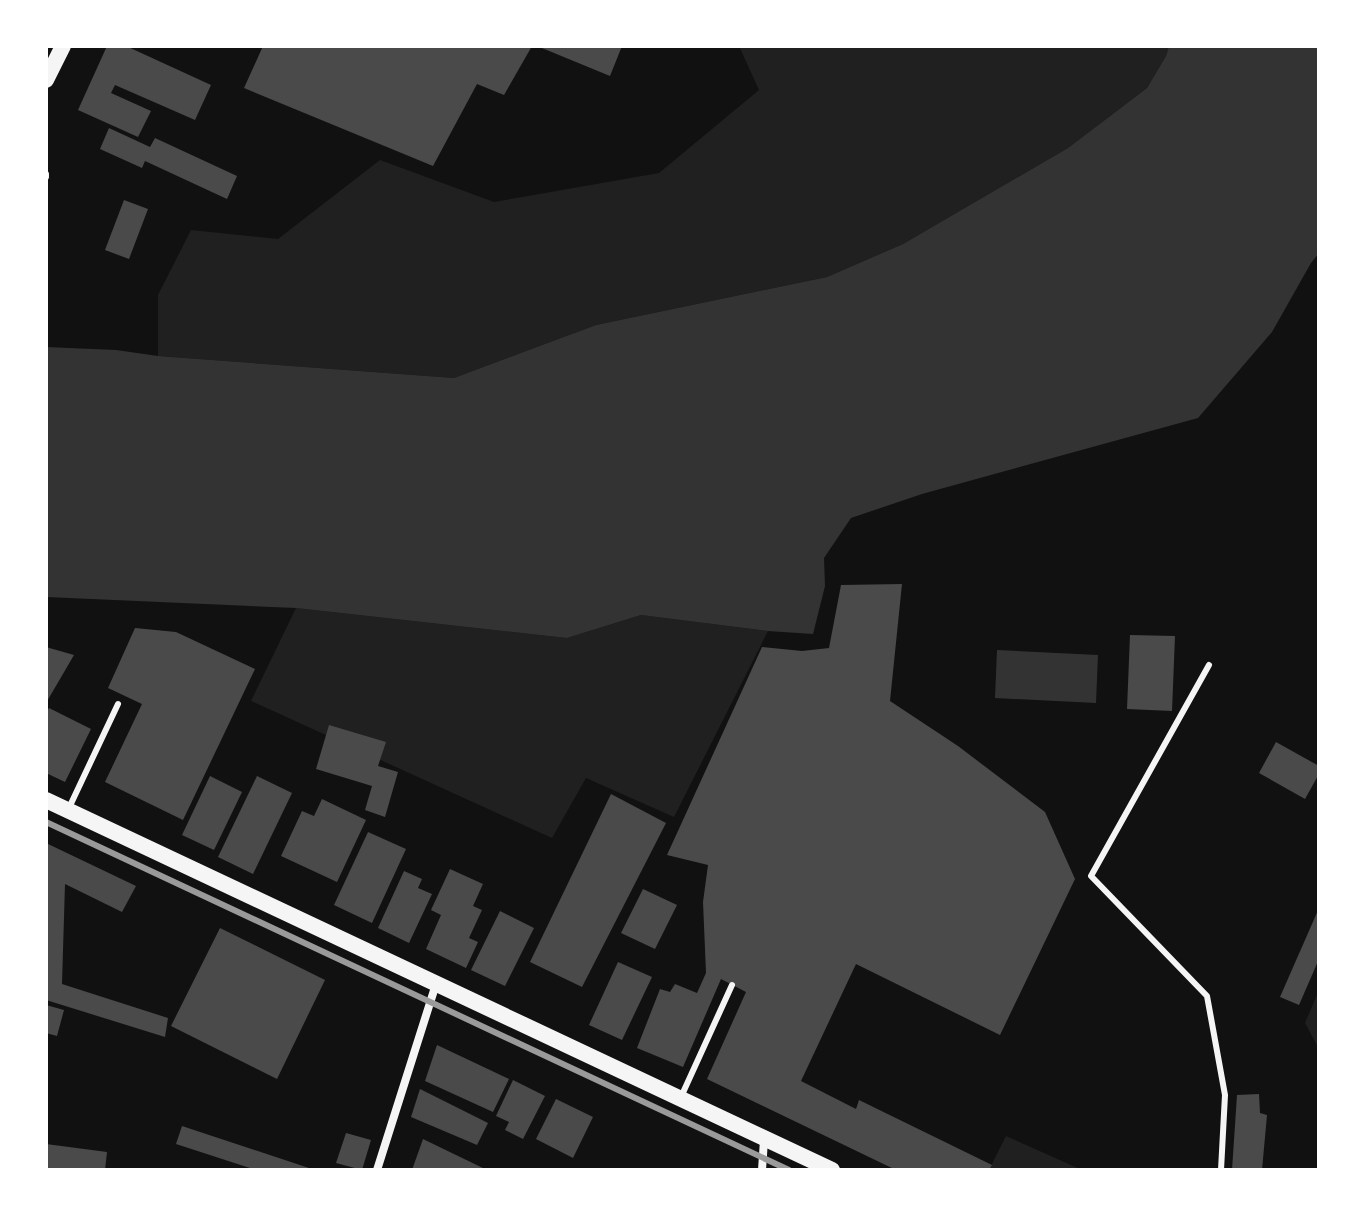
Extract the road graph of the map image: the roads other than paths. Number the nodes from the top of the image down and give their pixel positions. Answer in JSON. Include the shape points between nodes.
{"nodes":[{"id":1,"x":63,"y":46,"type":"edge"},
{"id":2,"x":46,"y":80,"type":"edge"},
{"id":3,"x":1209,"y":665,"type":"dead end"},
{"id":4,"x":118,"y":704,"type":"dead end"},
{"id":5,"x":46,"y":800,"type":"edge"},
{"id":6,"x":68,"y":810,"type":"junction"},
{"id":7,"x":436,"y":984,"type":"junction"},
{"id":8,"x":732,"y":985,"type":"dead end"},
{"id":9,"x":679,"y":1100,"type":"junction"},
{"id":10,"x":764,"y":1140,"type":"junction"},
{"id":11,"x":377,"y":1170,"type":"edge"},
{"id":12,"x":762,"y":1170,"type":"edge"},
{"id":13,"x":832,"y":1170,"type":"edge"},
{"id":14,"x":1221,"y":1170,"type":"edge"}],
"edges":[{"from":1,"to":2,"type":"main road"},
{"from":3,"to":14,"type":"lane","via":[[1091,876],[1207,996],[1225,1095]]},
{"from":4,"to":6,"type":"lane"},
{"from":5,"to":6,"type":"main road"},
{"from":6,"to":7,"type":"main road"},
{"from":7,"to":9,"type":"main road"},
{"from":7,"to":11,"type":"street"},
{"from":8,"to":9,"type":"lane"},
{"from":9,"to":10,"type":"main road"},
{"from":10,"to":12,"type":"street"},
{"from":10,"to":13,"type":"main road"}]}
